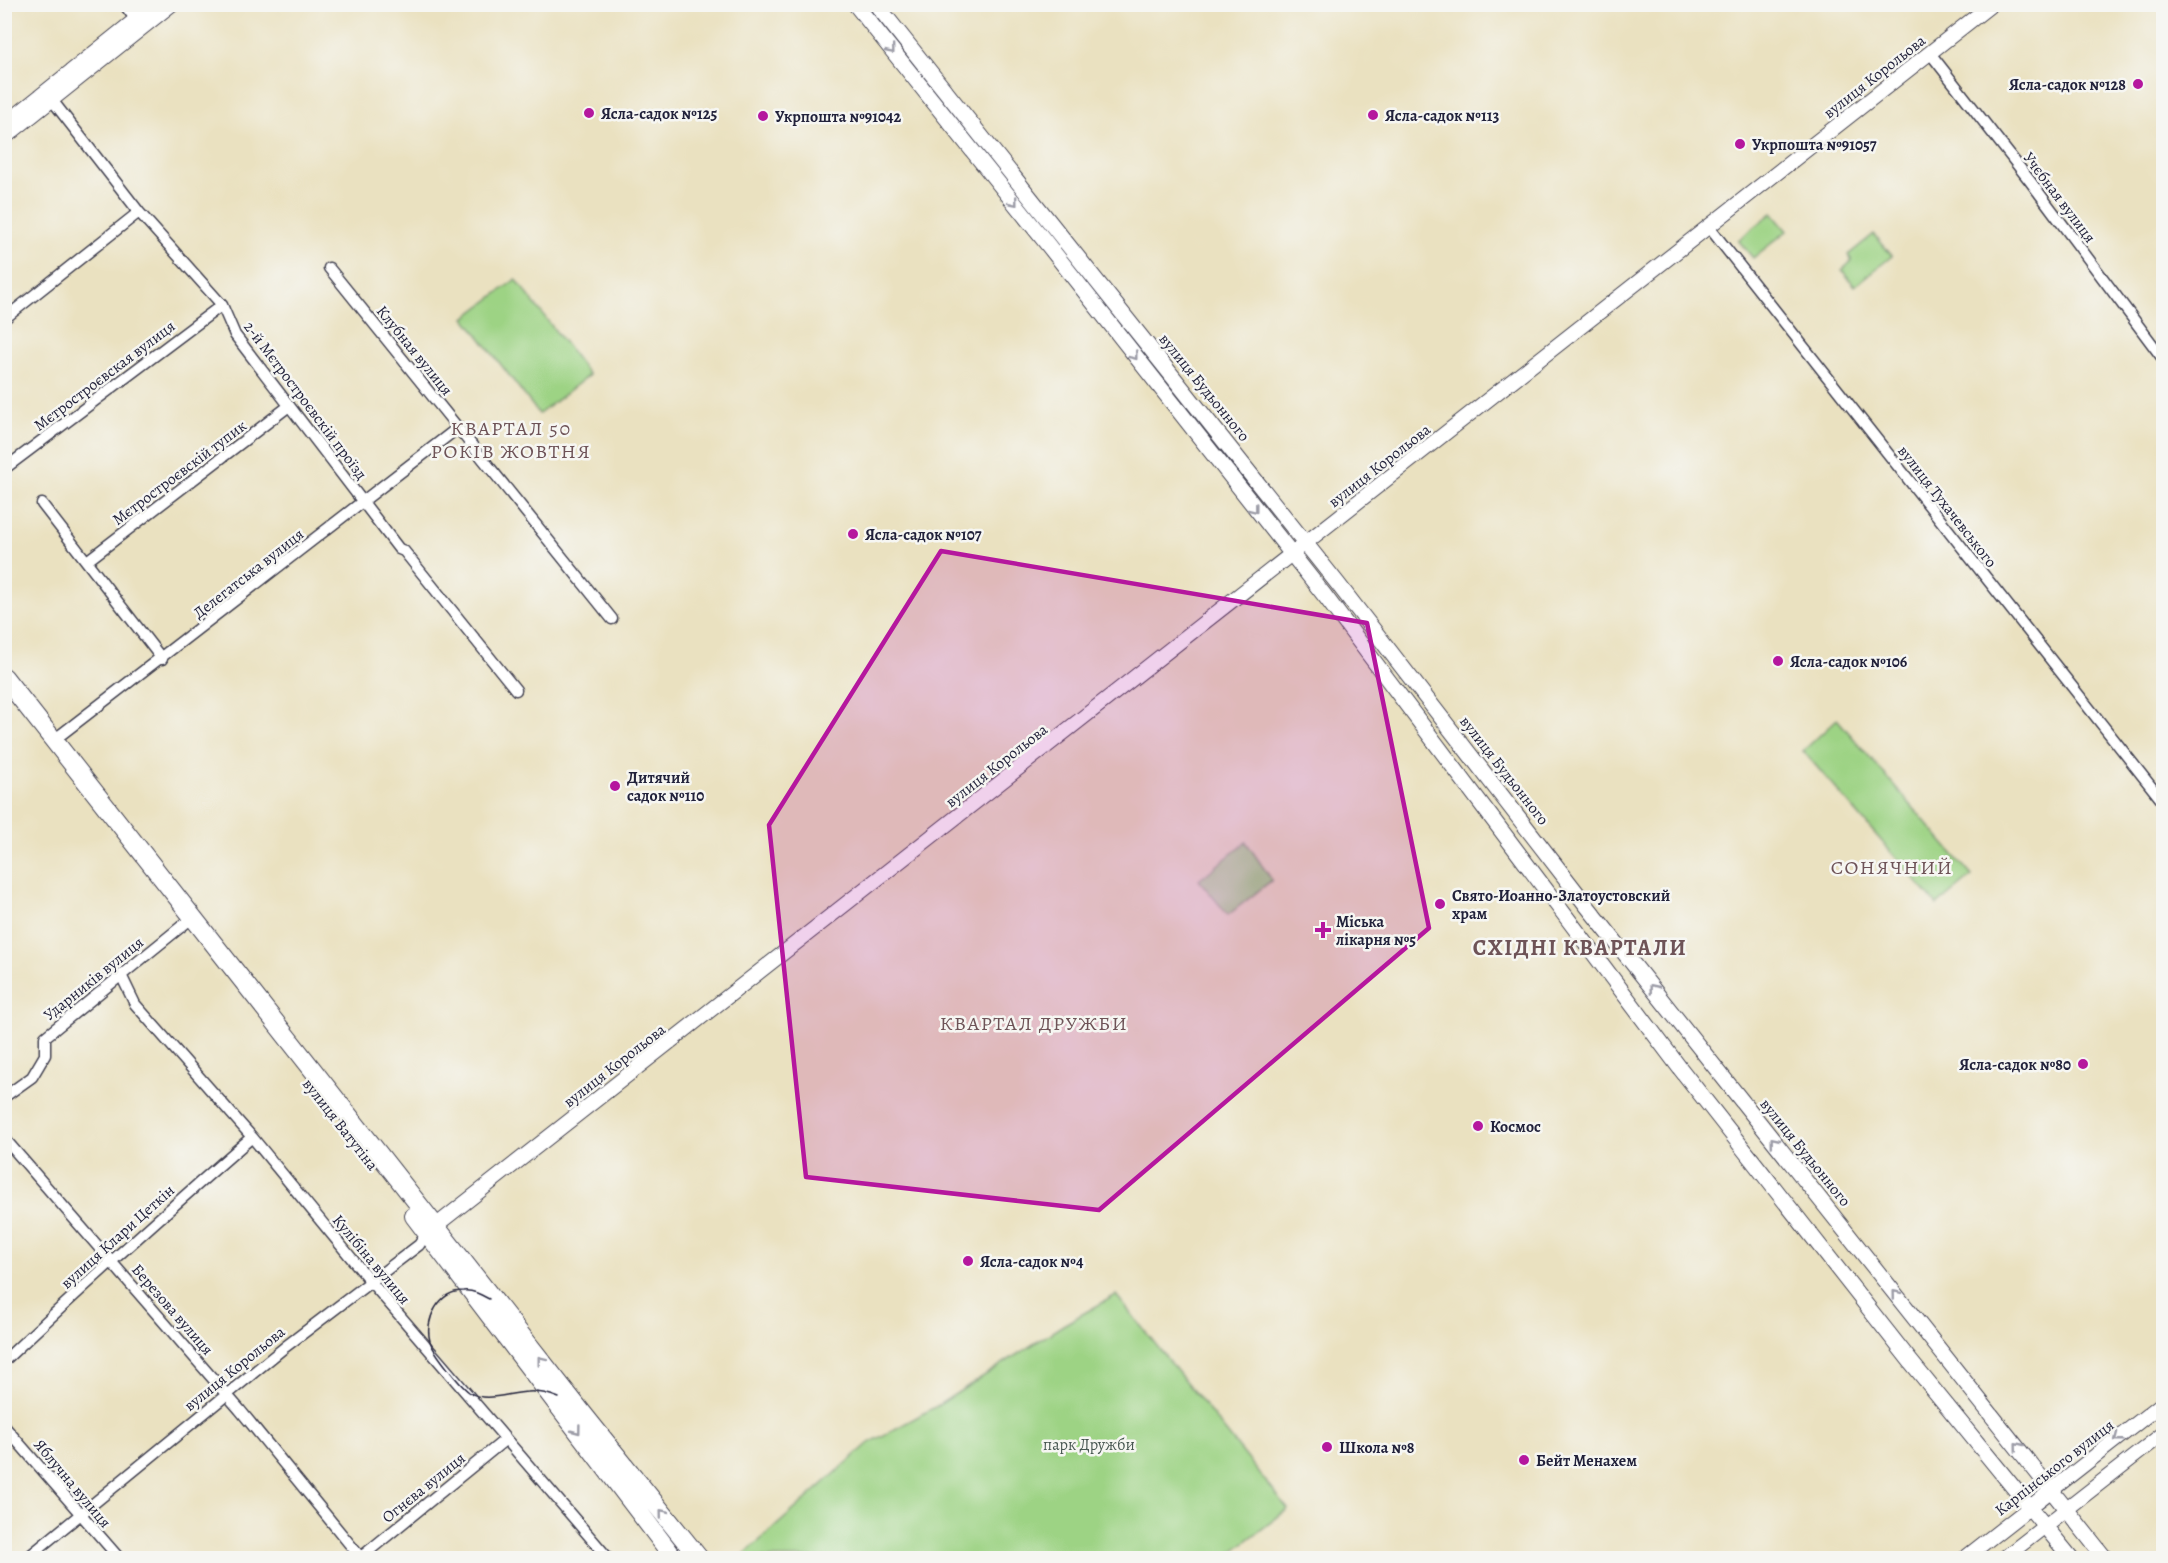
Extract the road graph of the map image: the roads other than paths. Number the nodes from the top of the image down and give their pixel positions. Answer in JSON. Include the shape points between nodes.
{"nodes":[{"id":1,"x":124,"y":4,"type":"edge"},
{"id":2,"x":155,"y":4,"type":"edge"},
{"id":3,"x":172,"y":4,"type":"edge"},
{"id":4,"x":855,"y":4,"type":"edge"},
{"id":5,"x":876,"y":4,"type":"edge"},
{"id":6,"x":1992,"y":4,"type":"edge"},
{"id":7,"x":136,"y":20,"type":"junction"},
{"id":8,"x":1930,"y":53,"type":"junction"},
{"id":9,"x":52,"y":100,"type":"junction"},
{"id":10,"x":4,"y":125,"type":"edge"},
{"id":11,"x":4,"y":138,"type":"edge"},
{"id":12,"x":139,"y":212,"type":"junction"},
{"id":13,"x":1709,"y":227,"type":"junction"},
{"id":14,"x":329,"y":268,"type":"dead end"},
{"id":15,"x":222,"y":305,"type":"junction"},
{"id":16,"x":4,"y":320,"type":"edge"},
{"id":17,"x":2163,"y":360,"type":"edge"},
{"id":18,"x":289,"y":406,"type":"junction"},
{"id":19,"x":459,"y":427,"type":"junction"},
{"id":20,"x":5,"y":468,"type":"edge"},
{"id":21,"x":364,"y":501,"type":"junction"},
{"id":22,"x":42,"y":504,"type":"dead end"},
{"id":23,"x":1306,"y":543,"type":"junction"},
{"id":24,"x":1291,"y":555,"type":"junction"},
{"id":25,"x":87,"y":561,"type":"junction"},
{"id":26,"x":612,"y":619,"type":"dead end"},
{"id":27,"x":162,"y":658,"type":"junction"},
{"id":28,"x":4,"y":677,"type":"edge"},
{"id":29,"x":516,"y":690,"type":"dead end"},
{"id":30,"x":4,"y":693,"type":"edge"},
{"id":31,"x":54,"y":740,"type":"junction"},
{"id":32,"x":2163,"y":803,"type":"edge"},
{"id":33,"x":188,"y":920,"type":"junction"},
{"id":34,"x":121,"y":975,"type":"junction"},
{"id":35,"x":4,"y":1097,"type":"edge"},
{"id":36,"x":252,"y":1137,"type":"junction"},
{"id":37,"x":4,"y":1138,"type":"edge"},
{"id":38,"x":432,"y":1229,"type":"junction"},
{"id":39,"x":111,"y":1260,"type":"junction"},
{"id":40,"x":371,"y":1282,"type":"junction"},
{"id":41,"x":4,"y":1361,"type":"edge"},
{"id":42,"x":226,"y":1395,"type":"junction"},
{"id":43,"x":2163,"y":1402,"type":"edge"},
{"id":44,"x":4,"y":1426,"type":"edge"},
{"id":45,"x":2163,"y":1433,"type":"edge"},
{"id":46,"x":506,"y":1439,"type":"junction"},
{"id":47,"x":2052,"y":1490,"type":"junction"},
{"id":48,"x":2030,"y":1507,"type":"junction"},
{"id":49,"x":2067,"y":1509,"type":"junction"},
{"id":50,"x":80,"y":1514,"type":"junction"},
{"id":51,"x":2045,"y":1526,"type":"junction"},
{"id":52,"x":671,"y":1557,"type":"edge"},
{"id":53,"x":27,"y":1558,"type":"edge"},
{"id":54,"x":119,"y":1558,"type":"edge"},
{"id":55,"x":361,"y":1558,"type":"edge"},
{"id":56,"x":608,"y":1558,"type":"edge"},
{"id":57,"x":699,"y":1558,"type":"edge"},
{"id":58,"x":1965,"y":1558,"type":"edge"},
{"id":59,"x":2004,"y":1558,"type":"edge"},
{"id":60,"x":2071,"y":1558,"type":"edge"},
{"id":61,"x":2105,"y":1558,"type":"edge"}],
"edges":[{"from":1,"to":7,"type":"street"},
{"from":2,"to":7,"type":"street"},
{"from":3,"to":9,"type":"street"},
{"from":4,"to":24,"type":"main road","one_way":true},
{"from":5,"to":23,"type":"main road","name":"вулиця Будьонного"},
{"from":6,"to":8,"type":"street","name":"вулиця Корольова"},
{"from":7,"to":10,"type":"street"},
{"from":8,"to":13,"type":"street","name":"вулиця Корольова"},
{"from":8,"to":17,"type":"street","name":"Учєбная вулиця"},
{"from":9,"to":11,"type":"street"},
{"from":9,"to":12,"type":"street","name":"2-й Мєтростроєвскій проїзд"},
{"from":12,"to":15,"type":"street","name":"2-й Мєтростроєвскій проїзд"},
{"from":12,"to":16,"type":"street"},
{"from":13,"to":23,"type":"street","name":"вулиця Корольова"},
{"from":13,"to":32,"type":"street","name":"вулиця Тухачевського"},
{"from":14,"to":19,"type":"street","name":"Клубная вулиця"},
{"from":15,"to":18,"type":"street","name":"2-й Мєтростроєвскій проїзд","via":[[235,335]]},
{"from":15,"to":20,"type":"street","name":"Мєтростроєвская вулиця"},
{"from":18,"to":21,"type":"street","name":"2-й Мєтростроєвскій проїзд"},
{"from":18,"to":25,"type":"street","name":"Мєтростроєвскій тупик"},
{"from":19,"to":21,"type":"street","name":"Делегатська вулиця"},
{"from":19,"to":26,"type":"street","name":"Клубная вулиця"},
{"from":21,"to":27,"type":"street","name":"Делегатська вулиця"},
{"from":21,"to":29,"type":"street","name":"2-й Мєтростроєвскій проїзд"},
{"from":22,"to":25,"type":"street"},
{"from":23,"to":24,"type":"street","name":"вулиця Корольова"},
{"from":47,"to":23,"type":"main road","name":"вулиця Будьонного","one_way":true,"via":[[1587,906]]},
{"from":24,"to":38,"type":"street","name":"вулиця Корольова"},
{"from":24,"to":48,"type":"main road","via":[[1679,1067]]},
{"from":25,"to":27,"type":"street"},
{"from":27,"to":31,"type":"street","name":"Делегатська вулиця"},
{"from":28,"to":31,"type":"main road","name":"вулиця Ватутіна"},
{"from":30,"to":33,"type":"main road","name":"вулиця Ватутіна"},
{"from":31,"to":33,"type":"main road","name":"вулиця Ватутіна"},
{"from":33,"to":34,"type":"street","name":"Ударників вулиця"},
{"from":33,"to":38,"type":"main road","name":"вулиця Ватутіна"},
{"from":34,"to":35,"type":"street","name":"Ударників вулиця","via":[[45,1037],[45,1055],[32,1077]]},
{"from":34,"to":36,"type":"street","name":"Кулібіна вулиця","via":[[135,1004]]},
{"from":36,"to":39,"type":"street","name":"вулиця Клари Цеткін"},
{"from":36,"to":40,"type":"street","name":"Кулібіна вулиця"},
{"from":37,"to":39,"type":"street","name":"Березова вулиця"},
{"from":38,"to":40,"type":"street","name":"вулиця Корольова","via":[[419,1245]]},
{"from":38,"to":52,"type":"main road","name":"вулиця Ватутіна","one_way":true},
{"from":57,"to":38,"type":"main road","name":"вулиця Ватутіна","one_way":true},
{"from":39,"to":41,"type":"street","name":"вулиця Клари Цеткін"},
{"from":39,"to":42,"type":"street","name":"Березова вулиця"},
{"from":40,"to":42,"type":"street","name":"вулиця Корольова"},
{"from":40,"to":46,"type":"street","name":"Кулібіна вулиця"},
{"from":42,"to":50,"type":"street","name":"вулиця Корольова"},
{"from":42,"to":55,"type":"street","name":"Березова вулиця"},
{"from":43,"to":47,"type":"street","name":"Карпінського вулиця","one_way":true},
{"from":44,"to":50,"type":"street","name":"Яблучна вулиця"},
{"from":45,"to":49,"type":"street"},
{"from":46,"to":55,"type":"street","name":"Огнєва вулиця"},
{"from":46,"to":56,"type":"street","name":"Кулібіна вулиця"},
{"from":47,"to":48,"type":"street","name":"Карпінського вулиця"},
{"from":47,"to":49,"type":"main road","name":"вулиця Будьонного"},
{"from":48,"to":51,"type":"main road"},
{"from":48,"to":58,"type":"street","name":"Карпінського вулиця"},
{"from":49,"to":51,"type":"street"},
{"from":49,"to":61,"type":"main road","name":"вулиця Будьонного"},
{"from":50,"to":53,"type":"street","name":"вулиця Корольова"},
{"from":50,"to":54,"type":"street","name":"Яблучна вулиця"},
{"from":51,"to":59,"type":"street"},
{"from":51,"to":60,"type":"main road"}]}
